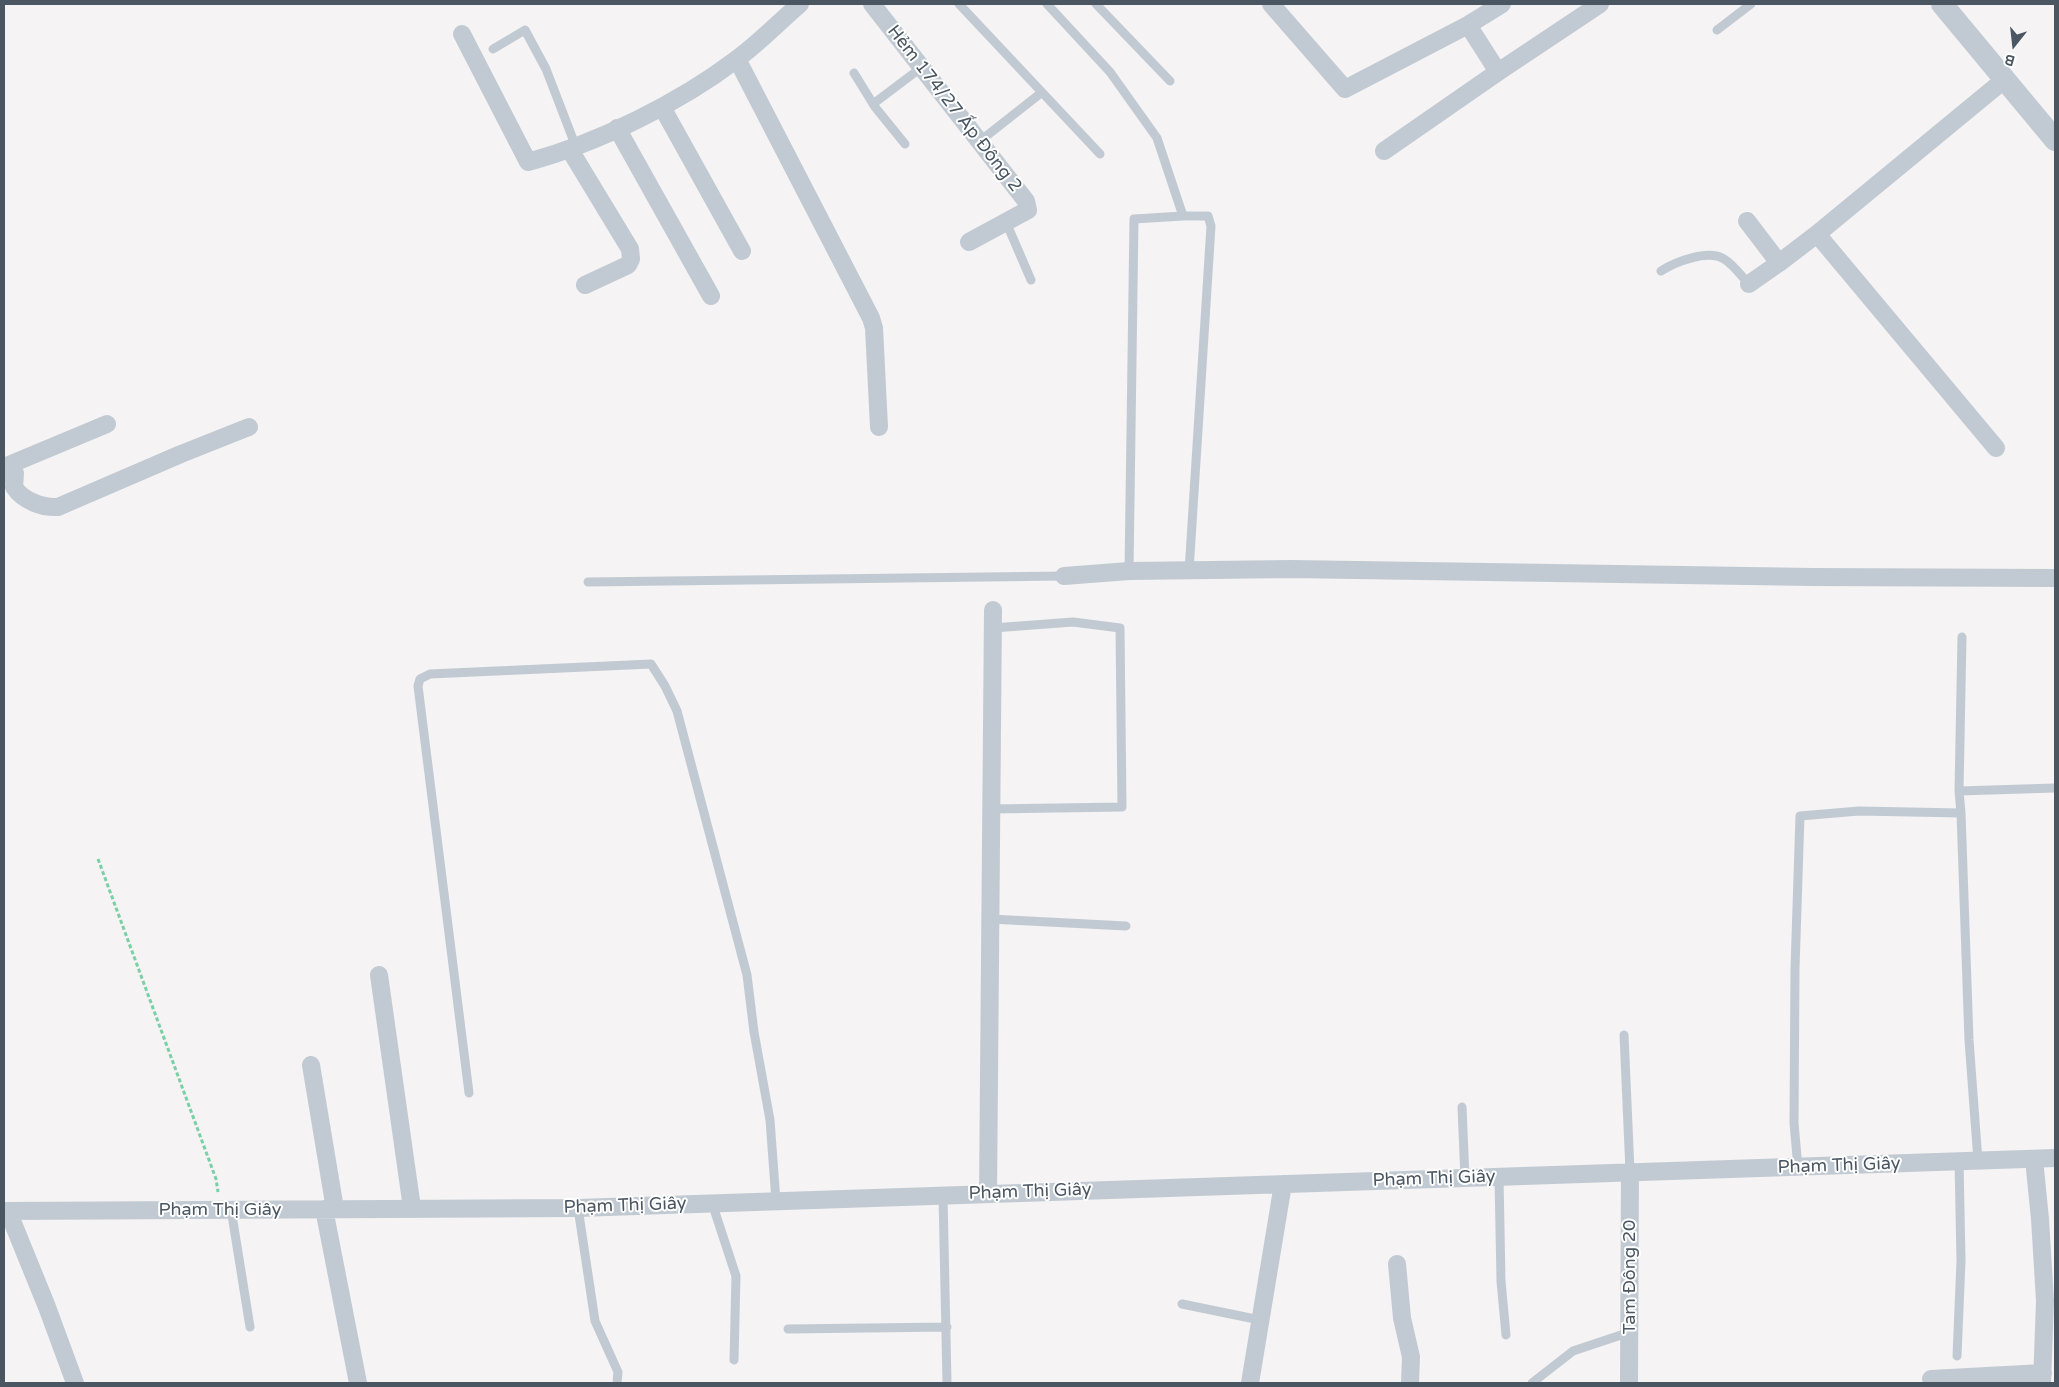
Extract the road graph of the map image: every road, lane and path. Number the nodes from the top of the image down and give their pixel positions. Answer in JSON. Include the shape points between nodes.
{"nodes":[{"id":1,"x":800,"y":4,"type":"edge"},
{"id":2,"x":872,"y":4,"type":"edge"},
{"id":3,"x":959,"y":4,"type":"edge"},
{"id":4,"x":1047,"y":4,"type":"edge"},
{"id":5,"x":1096,"y":4,"type":"edge"},
{"id":6,"x":1271,"y":4,"type":"edge"},
{"id":7,"x":1502,"y":4,"type":"edge"},
{"id":8,"x":1600,"y":4,"type":"edge"},
{"id":9,"x":1751,"y":4,"type":"edge"},
{"id":10,"x":1942,"y":4,"type":"edge"},
{"id":11,"x":1468,"y":25,"type":"junction"},
{"id":12,"x":1717,"y":30,"type":"dead end"},
{"id":13,"x":462,"y":34,"type":"dead end"},
{"id":14,"x":493,"y":49,"type":"dead end"},
{"id":15,"x":737,"y":59,"type":"junction"},
{"id":16,"x":922,"y":67,"type":"junction"},
{"id":17,"x":1498,"y":72,"type":"junction"},
{"id":18,"x":854,"y":73,"type":"dead end"},
{"id":19,"x":2004,"y":80,"type":"junction"},
{"id":20,"x":1170,"y":81,"type":"dead end"},
{"id":21,"x":1041,"y":93,"type":"junction"},
{"id":22,"x":873,"y":104,"type":"junction"},
{"id":23,"x":662,"y":107,"type":"junction"},
{"id":24,"x":617,"y":128,"type":"junction"},
{"id":25,"x":2055,"y":140,"type":"edge"},
{"id":26,"x":980,"y":142,"type":"junction"},
{"id":27,"x":905,"y":144,"type":"dead end"},
{"id":28,"x":573,"y":148,"type":"junction"},
{"id":29,"x":1384,"y":151,"type":"dead end"},
{"id":30,"x":1100,"y":154,"type":"dead end"},
{"id":31,"x":1183,"y":216,"type":"junction"},
{"id":32,"x":1747,"y":221,"type":"dead end"},
{"id":33,"x":1006,"y":222,"type":"junction"},
{"id":34,"x":1817,"y":234,"type":"junction"},
{"id":35,"x":969,"y":242,"type":"dead end"},
{"id":36,"x":742,"y":251,"type":"dead end"},
{"id":37,"x":1779,"y":263,"type":"junction"},
{"id":38,"x":1661,"y":271,"type":"dead end"},
{"id":39,"x":1031,"y":280,"type":"dead end"},
{"id":40,"x":1749,"y":284,"type":"joint"},
{"id":41,"x":585,"y":286,"type":"dead end"},
{"id":42,"x":711,"y":296,"type":"dead end"},
{"id":43,"x":108,"y":424,"type":"dead end"},
{"id":44,"x":249,"y":427,"type":"dead end"},
{"id":45,"x":879,"y":427,"type":"dead end"},
{"id":46,"x":1996,"y":448,"type":"dead end"},
{"id":47,"x":4,"y":467,"type":"edge"},
{"id":48,"x":4,"y":474,"type":"edge"},
{"id":49,"x":1130,"y":571,"type":"junction"},
{"id":50,"x":1189,"y":571,"type":"junction"},
{"id":51,"x":1064,"y":576,"type":"joint"},
{"id":52,"x":2055,"y":578,"type":"edge"},
{"id":53,"x":588,"y":582,"type":"dead end"},
{"id":54,"x":993,"y":610,"type":"dead end"},
{"id":55,"x":993,"y":628,"type":"junction"},
{"id":56,"x":1962,"y":637,"type":"dead end"},
{"id":57,"x":2055,"y":788,"type":"edge"},
{"id":58,"x":1960,"y":791,"type":"junction"},
{"id":59,"x":992,"y":809,"type":"junction"},
{"id":60,"x":1961,"y":813,"type":"junction"},
{"id":61,"x":98,"y":859,"type":"dead end"},
{"id":62,"x":990,"y":919,"type":"junction"},
{"id":63,"x":1126,"y":926,"type":"dead end"},
{"id":64,"x":380,"y":975,"type":"dead end"},
{"id":65,"x":1624,"y":1035,"type":"dead end"},
{"id":66,"x":311,"y":1065,"type":"dead end"},
{"id":67,"x":469,"y":1093,"type":"dead end"},
{"id":68,"x":1462,"y":1107,"type":"dead end"},
{"id":69,"x":2055,"y":1158,"type":"edge"},
{"id":70,"x":2034,"y":1159,"type":"junction"},
{"id":71,"x":1959,"y":1161,"type":"junction"},
{"id":72,"x":1978,"y":1161,"type":"junction"},
{"id":73,"x":1798,"y":1168,"type":"junction"},
{"id":74,"x":1630,"y":1171,"type":"junction"},
{"id":75,"x":1499,"y":1177,"type":"junction"},
{"id":76,"x":1465,"y":1178,"type":"junction"},
{"id":77,"x":1283,"y":1184,"type":"junction"},
{"id":78,"x":988,"y":1194,"type":"junction"},
{"id":79,"x":943,"y":1195,"type":"junction"},
{"id":80,"x":776,"y":1201,"type":"junction"},
{"id":81,"x":712,"y":1203,"type":"junction"},
{"id":82,"x":412,"y":1208,"type":"junction"},
{"id":83,"x":578,"y":1208,"type":"junction"},
{"id":84,"x":329,"y":1209,"type":"junction"},
{"id":85,"x":226,"y":1210,"type":"junction"},
{"id":86,"x":6,"y":1211,"type":"edge"},
{"id":87,"x":1397,"y":1264,"type":"dead end"},
{"id":88,"x":1182,"y":1304,"type":"dead end"},
{"id":89,"x":1260,"y":1320,"type":"junction"},
{"id":90,"x":250,"y":1327,"type":"dead end"},
{"id":91,"x":947,"y":1327,"type":"junction"},
{"id":92,"x":788,"y":1329,"type":"dead end"},
{"id":93,"x":1631,"y":1332,"type":"junction"},
{"id":94,"x":1506,"y":1335,"type":"dead end"},
{"id":95,"x":1957,"y":1356,"type":"dead end"},
{"id":96,"x":734,"y":1360,"type":"dead end"},
{"id":97,"x":2042,"y":1378,"type":"edge"},
{"id":98,"x":1931,"y":1379,"type":"dead end"},
{"id":99,"x":75,"y":1383,"type":"edge"},
{"id":100,"x":358,"y":1383,"type":"edge"},
{"id":101,"x":617,"y":1383,"type":"edge"},
{"id":102,"x":947,"y":1383,"type":"edge"},
{"id":103,"x":1250,"y":1383,"type":"edge"},
{"id":104,"x":1410,"y":1383,"type":"edge"},
{"id":105,"x":1532,"y":1383,"type":"edge"},
{"id":106,"x":1629,"y":1383,"type":"edge"}],
"edges":[{"from":1,"to":15,"type":"street"},
{"from":2,"to":16,"type":"street","name":"Hẻm 174/27 Ấp Đông 2"},
{"from":3,"to":21,"type":"lane"},
{"from":4,"to":31,"type":"lane","via":[[1110,72],[1157,138]]},
{"from":5,"to":20,"type":"lane"},
{"from":6,"to":11,"type":"street","via":[[1345,89]]},
{"from":7,"to":11,"type":"street"},
{"from":8,"to":17,"type":"street"},
{"from":9,"to":12,"type":"lane"},
{"from":10,"to":19,"type":"street"},
{"from":11,"to":17,"type":"street"},
{"from":13,"to":28,"type":"street","via":[[528,162]]},
{"from":14,"to":28,"type":"lane","via":[[525,30],[546,69]]},
{"from":15,"to":23,"type":"street"},
{"from":15,"to":45,"type":"street","via":[[871,318]]},
{"from":16,"to":22,"type":"lane"},
{"from":16,"to":26,"type":"street","name":"Hẻm 174/27 Ấp Đông 2"},
{"from":17,"to":29,"type":"street"},
{"from":18,"to":22,"type":"lane"},
{"from":19,"to":25,"type":"street"},
{"from":19,"to":34,"type":"street"},
{"from":21,"to":26,"type":"lane"},
{"from":21,"to":30,"type":"lane"},
{"from":22,"to":27,"type":"lane"},
{"from":23,"to":24,"type":"street"},
{"from":23,"to":36,"type":"street"},
{"from":24,"to":28,"type":"street"},
{"from":24,"to":42,"type":"street"},
{"from":26,"to":33,"type":"street","name":"Hẻm 174/27 Ấp Đông 2","via":[[1026,201],[1028,210]]},
{"from":28,"to":41,"type":"street","via":[[630,249],[631,259],[628,265]]},
{"from":31,"to":49,"type":"lane","via":[[1134,219]]},
{"from":31,"to":50,"type":"lane","via":[[1208,216],[1211,226]]},
{"from":32,"to":37,"type":"street"},
{"from":33,"to":35,"type":"street","name":"Hẻm 174/27 Ấp Đông 2"},
{"from":33,"to":39,"type":"lane"},
{"from":34,"to":37,"type":"street"},
{"from":34,"to":46,"type":"street"},
{"from":37,"to":40,"type":"street"},
{"from":38,"to":40,"type":"lane","via":[[1676,262],[1715,256],[1727,261]]},
{"from":43,"to":47,"type":"street"},
{"from":44,"to":48,"type":"street","via":[[58,507],[27,499],[14,487],[15,473],[7,471]]},
{"from":49,"to":50,"type":"street"},
{"from":49,"to":51,"type":"street"},
{"from":50,"to":52,"type":"street","via":[[1291,569]]},
{"from":51,"to":53,"type":"lane"},
{"from":54,"to":55,"type":"street"},
{"from":55,"to":59,"type":"street"},
{"from":55,"to":59,"type":"lane","via":[[1073,622],[1120,628],[1122,807]]},
{"from":56,"to":58,"type":"lane"},
{"from":57,"to":58,"type":"lane"},
{"from":58,"to":60,"type":"lane"},
{"from":59,"to":62,"type":"street"},
{"from":60,"to":72,"type":"lane","via":[[1969,1040]]},
{"from":60,"to":73,"type":"lane","via":[[1859,811],[1800,816],[1794,1123]]},
{"from":61,"to":85,"type":"path"},
{"from":62,"to":63,"type":"lane"},
{"from":62,"to":78,"type":"street"},
{"from":64,"to":82,"type":"street"},
{"from":65,"to":74,"type":"lane"},
{"from":66,"to":84,"type":"street"},
{"from":67,"to":80,"type":"lane","via":[[418,686],[420,679],[430,674],[651,664],[677,711],[747,975],[770,1120]]},
{"from":68,"to":76,"type":"lane"},
{"from":69,"to":70,"type":"street","name":"Phạm Thị Giây"},
{"from":70,"to":72,"type":"street","name":"Phạm Thị Giây"},
{"from":70,"to":97,"type":"street","via":[[2045,1300]]},
{"from":71,"to":72,"type":"street","name":"Phạm Thị Giây"},
{"from":71,"to":73,"type":"street","name":"Phạm Thị Giây"},
{"from":71,"to":95,"type":"lane","via":[[1961,1261]]},
{"from":73,"to":74,"type":"street","name":"Phạm Thị Giây"},
{"from":74,"to":75,"type":"street","name":"Phạm Thị Giây"},
{"from":74,"to":93,"type":"street","name":"Tam Đông 20"},
{"from":75,"to":76,"type":"street","name":"Phạm Thị Giây"},
{"from":75,"to":94,"type":"lane","via":[[1501,1281]]},
{"from":76,"to":77,"type":"street","name":"Phạm Thị Giây"},
{"from":77,"to":78,"type":"street","name":"Phạm Thị Giây"},
{"from":77,"to":89,"type":"street"},
{"from":78,"to":79,"type":"street","name":"Phạm Thị Giây"},
{"from":79,"to":80,"type":"street","name":"Phạm Thị Giây"},
{"from":79,"to":91,"type":"lane"},
{"from":80,"to":81,"type":"street","name":"Phạm Thị Giây"},
{"from":81,"to":83,"type":"street","name":"Phạm Thị Giây"},
{"from":81,"to":96,"type":"lane","via":[[736,1276]]},
{"from":82,"to":83,"type":"street","name":"Phạm Thị Giây"},
{"from":82,"to":84,"type":"street","name":"Phạm Thị Giây"},
{"from":83,"to":101,"type":"lane","via":[[595,1321],[618,1372]]},
{"from":84,"to":85,"type":"street","name":"Phạm Thị Giây"},
{"from":84,"to":100,"type":"street"},
{"from":85,"to":86,"type":"street","name":"Phạm Thị Giây"},
{"from":85,"to":90,"type":"lane"},
{"from":86,"to":99,"type":"street"},
{"from":87,"to":104,"type":"street","via":[[1402,1318],[1411,1357]]},
{"from":88,"to":89,"type":"lane"},
{"from":89,"to":103,"type":"street"},
{"from":91,"to":92,"type":"lane"},
{"from":91,"to":102,"type":"lane"},
{"from":93,"to":105,"type":"lane","via":[[1573,1350]]},
{"from":93,"to":106,"type":"street","name":"Tam Đông 20"},
{"from":97,"to":98,"type":"street"}]}
